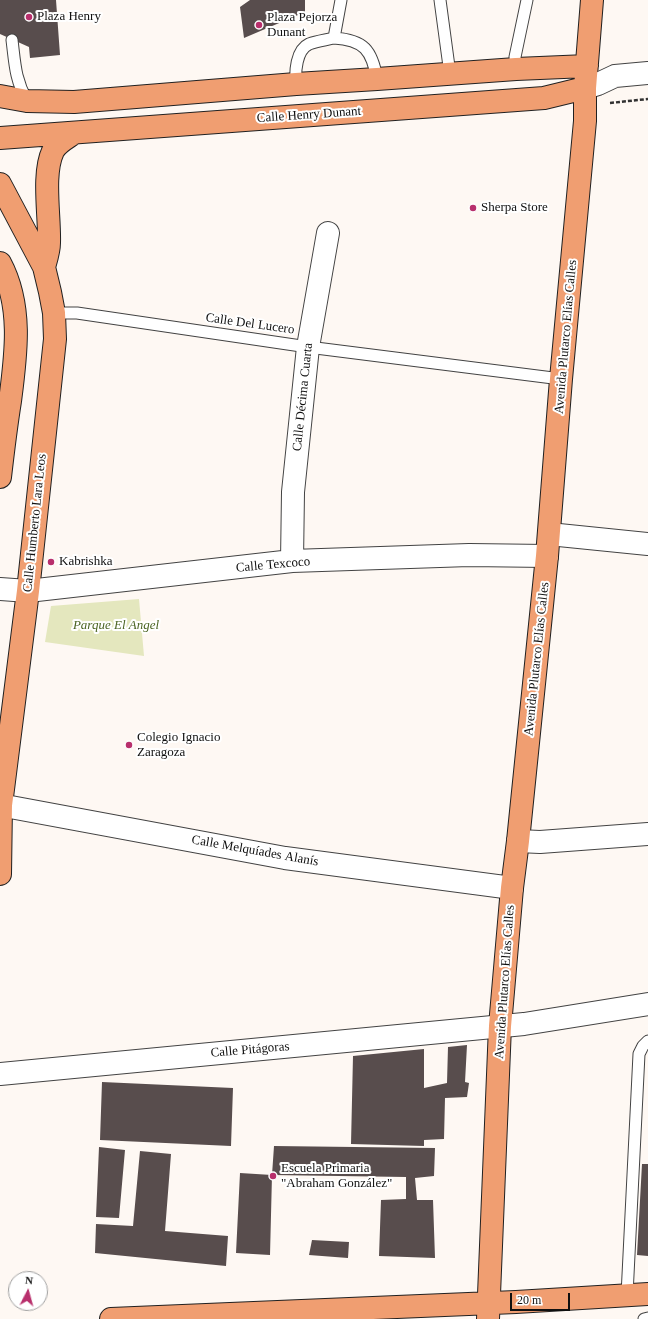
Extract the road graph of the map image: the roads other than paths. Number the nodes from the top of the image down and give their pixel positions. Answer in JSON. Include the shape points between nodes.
{"nodes":[{"id":1,"x":341,"y":0,"type":"edge"},
{"id":2,"x":440,"y":0,"type":"edge"},
{"id":3,"x":527,"y":0,"type":"edge"},
{"id":4,"x":592,"y":0,"type":"edge"},
{"id":5,"x":334,"y":38,"type":"junction"},
{"id":6,"x":12,"y":40,"type":"dead end"},
{"id":7,"x":516,"y":69,"type":"junction"},
{"id":8,"x":648,"y":73,"type":"edge"},
{"id":9,"x":450,"y":74,"type":"junction"},
{"id":10,"x":586,"y":77,"type":"junction"},
{"id":11,"x":378,"y":80,"type":"junction"},
{"id":12,"x":296,"y":84,"type":"junction"},
{"id":13,"x":0,"y":96,"type":"edge"},
{"id":14,"x":27,"y":101,"type":"junction"},
{"id":15,"x":74,"y":133,"type":"junction"},
{"id":16,"x":0,"y":138,"type":"edge"},
{"id":17,"x":0,"y":184,"type":"edge"},
{"id":18,"x":328,"y":233,"type":"dead end"},
{"id":19,"x":0,"y":263,"type":"edge"},
{"id":20,"x":44,"y":267,"type":"junction"},
{"id":21,"x":54,"y":313,"type":"junction"},
{"id":22,"x":308,"y":347,"type":"junction"},
{"id":23,"x":562,"y":379,"type":"junction"},
{"id":24,"x":0,"y":477,"type":"edge"},
{"id":25,"x":549,"y":534,"type":"junction"},
{"id":26,"x":648,"y":544,"type":"edge"},
{"id":27,"x":547,"y":556,"type":"junction"},
{"id":28,"x":292,"y":561,"type":"junction"},
{"id":29,"x":0,"y":589,"type":"edge"},
{"id":30,"x":28,"y":591,"type":"junction"},
{"id":31,"x":0,"y":805,"type":"edge"},
{"id":32,"x":648,"y":834,"type":"edge"},
{"id":33,"x":518,"y":841,"type":"junction"},
{"id":34,"x":0,"y":874,"type":"edge"},
{"id":35,"x":512,"y":888,"type":"junction"},
{"id":36,"x":648,"y":1004,"type":"edge"},
{"id":37,"x":500,"y":1026,"type":"junction"},
{"id":38,"x":648,"y":1041,"type":"edge"},
{"id":39,"x":0,"y":1074,"type":"edge"},
{"id":40,"x":638,"y":1295,"type":"edge"},
{"id":41,"x":488,"y":1311,"type":"edge"},
{"id":42,"x":648,"y":1318,"type":"edge"},
{"id":43,"x":111,"y":1319,"type":"edge"},
{"id":44,"x":644,"y":1319,"type":"edge"}],
"edges":[{"from":1,"to":5,"type":"lane"},
{"from":2,"to":9,"type":"lane"},
{"from":3,"to":7,"type":"lane","via":[[515,56]]},
{"from":4,"to":10,"type":"main road","name":"Avenida Plutarco Elías Calles"},
{"from":5,"to":11,"type":"lane","via":[[360,43],[375,65]]},
{"from":5,"to":12,"type":"lane","via":[[308,44],[300,55],[295,70]]},
{"from":6,"to":14,"type":"lane","via":[[16,75]]},
{"from":7,"to":9,"type":"main road","name":"Calle Henry Dunant"},
{"from":7,"to":10,"type":"main road","name":"Calle Henry Dunant"},
{"from":8,"to":10,"type":"street","name":"Calle Henry Dunant","via":[[615,76],[598,84]]},
{"from":9,"to":11,"type":"main road","name":"Calle Henry Dunant"},
{"from":10,"to":15,"type":"main road","name":"Calle Henry Dunant","via":[[544,98]]},
{"from":10,"to":23,"type":"main road","name":"Avenida Plutarco Elías Calles","via":[[585,121]]},
{"from":11,"to":12,"type":"main road","name":"Calle Henry Dunant"},
{"from":12,"to":14,"type":"main road","name":"Calle Henry Dunant","via":[[74,102]]},
{"from":13,"to":14,"type":"main road","name":"Calle Henry Dunant"},
{"from":15,"to":16,"type":"main road","name":"Calle Henry Dunant"},
{"from":15,"to":20,"type":"main road","via":[[53,150],[50,160],[47,184],[49,245]]},
{"from":17,"to":20,"type":"main road","name":"Calle Humberto Lara Leos"},
{"from":18,"to":22,"type":"street","name":"Calle Décima Cuarta"},
{"from":19,"to":24,"type":"main road","via":[[11,291],[16,314],[16,356]]},
{"from":20,"to":21,"type":"main road","name":"Calle Humberto Lara Leos"},
{"from":21,"to":22,"type":"lane","name":"Calle Del Lucero","via":[[77,313]]},
{"from":21,"to":30,"type":"main road","name":"Calle Humberto Lara Leos","via":[[55,339]]},
{"from":22,"to":23,"type":"lane","name":"Calle Del Lucero"},
{"from":22,"to":28,"type":"street","name":"Calle Décima Cuarta","via":[[294,485]]},
{"from":23,"to":25,"type":"main road","name":"Avenida Plutarco Elías Calles"},
{"from":25,"to":26,"type":"street"},
{"from":25,"to":27,"type":"main road","name":"Avenida Plutarco Elías Calles"},
{"from":27,"to":28,"type":"street","name":"Calle Texcoco","via":[[469,555]]},
{"from":27,"to":33,"type":"main road","name":"Avenida Plutarco Elías Calles"},
{"from":28,"to":30,"type":"street","name":"Calle Texcoco"},
{"from":29,"to":30,"type":"street","name":"Calle Texcoco"},
{"from":30,"to":31,"type":"main road","name":"Calle Humberto Lara Leos"},
{"from":31,"to":34,"type":"main road","name":"Calle Humberto Lara Leos"},
{"from":31,"to":35,"type":"street","name":"Calle Melquíades Alanís","via":[[285,858]]},
{"from":32,"to":33,"type":"street","via":[[540,842]]},
{"from":33,"to":35,"type":"main road","name":"Avenida Plutarco Elías Calles"},
{"from":35,"to":37,"type":"main road","name":"Avenida Plutarco Elías Calles"},
{"from":36,"to":37,"type":"street","name":"Calle Pitágoras"},
{"from":37,"to":39,"type":"street","name":"Calle Pitágoras"},
{"from":37,"to":41,"type":"main road","name":"Avenida Plutarco Elías Calles"},
{"from":38,"to":40,"type":"lane","via":[[639,1054]]},
{"from":40,"to":41,"type":"main road"},
{"from":41,"to":43,"type":"main road"},
{"from":42,"to":44,"type":"lane"}]}
